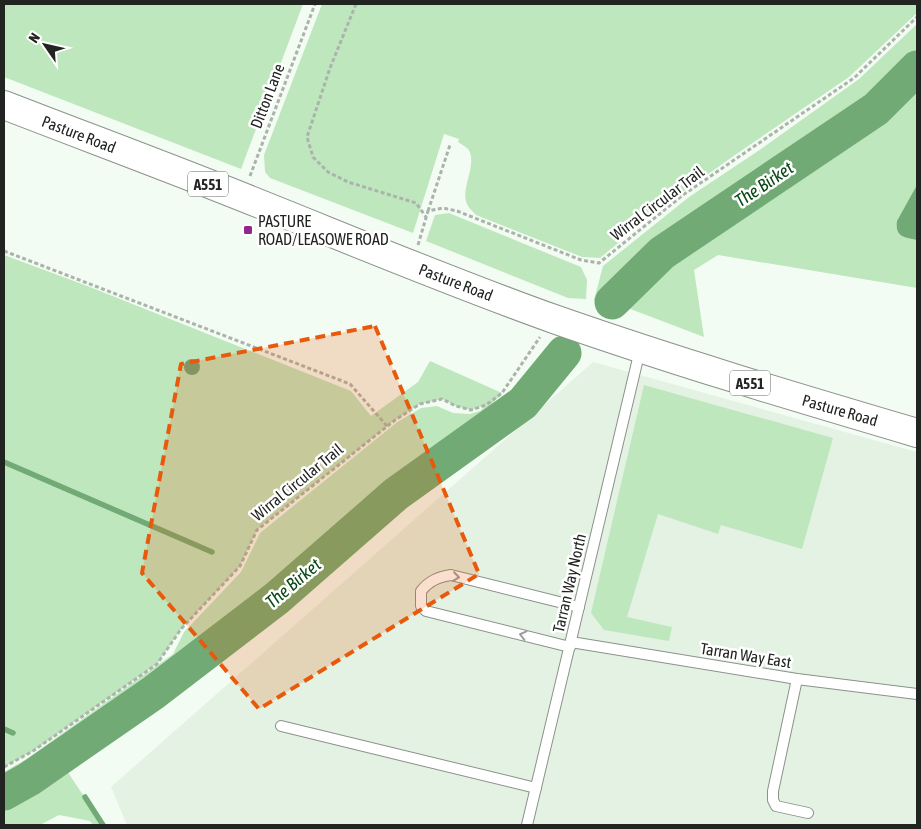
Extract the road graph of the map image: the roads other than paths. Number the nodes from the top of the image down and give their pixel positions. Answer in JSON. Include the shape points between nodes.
{"nodes":[{"id":1,"x":4,"y":105,"type":"edge"},
{"id":2,"x":640,"y":348,"type":"junction"},
{"id":3,"x":917,"y":432,"type":"edge"},
{"id":4,"x":579,"y":607,"type":"junction"},
{"id":5,"x":570,"y":645,"type":"junction"},
{"id":6,"x":797,"y":678,"type":"junction"},
{"id":7,"x":917,"y":694,"type":"edge"},
{"id":8,"x":281,"y":726,"type":"dead end"},
{"id":9,"x":536,"y":788,"type":"junction"},
{"id":10,"x":808,"y":813,"type":"dead end"},
{"id":11,"x":527,"y":825,"type":"edge"}],
"edges":[{"from":1,"to":2,"type":"main road","name":"Pasture Road","number":"A551","via":[[411,265]]},
{"from":2,"to":3,"type":"main road","name":"Pasture Road","number":"A551"},
{"from":2,"to":4,"type":"lane","name":"Tarran Way North"},
{"from":4,"to":5,"type":"lane","name":"Tarran Way North"},
{"from":5,"to":4,"type":"lane","name":"Tarran Way East","one_way":true,"via":[[426,611],[421,606],[421,591],[440,576],[451,575]]},
{"from":5,"to":6,"type":"lane","name":"Tarran Way East"},
{"from":5,"to":9,"type":"lane","name":"Tarran Way North"},
{"from":6,"to":7,"type":"lane","name":"Tarran Way East"},
{"from":6,"to":10,"type":"lane","via":[[773,800],[776,806]]},
{"from":8,"to":9,"type":"lane"},
{"from":9,"to":11,"type":"lane","name":"Tarran Way North"}]}
